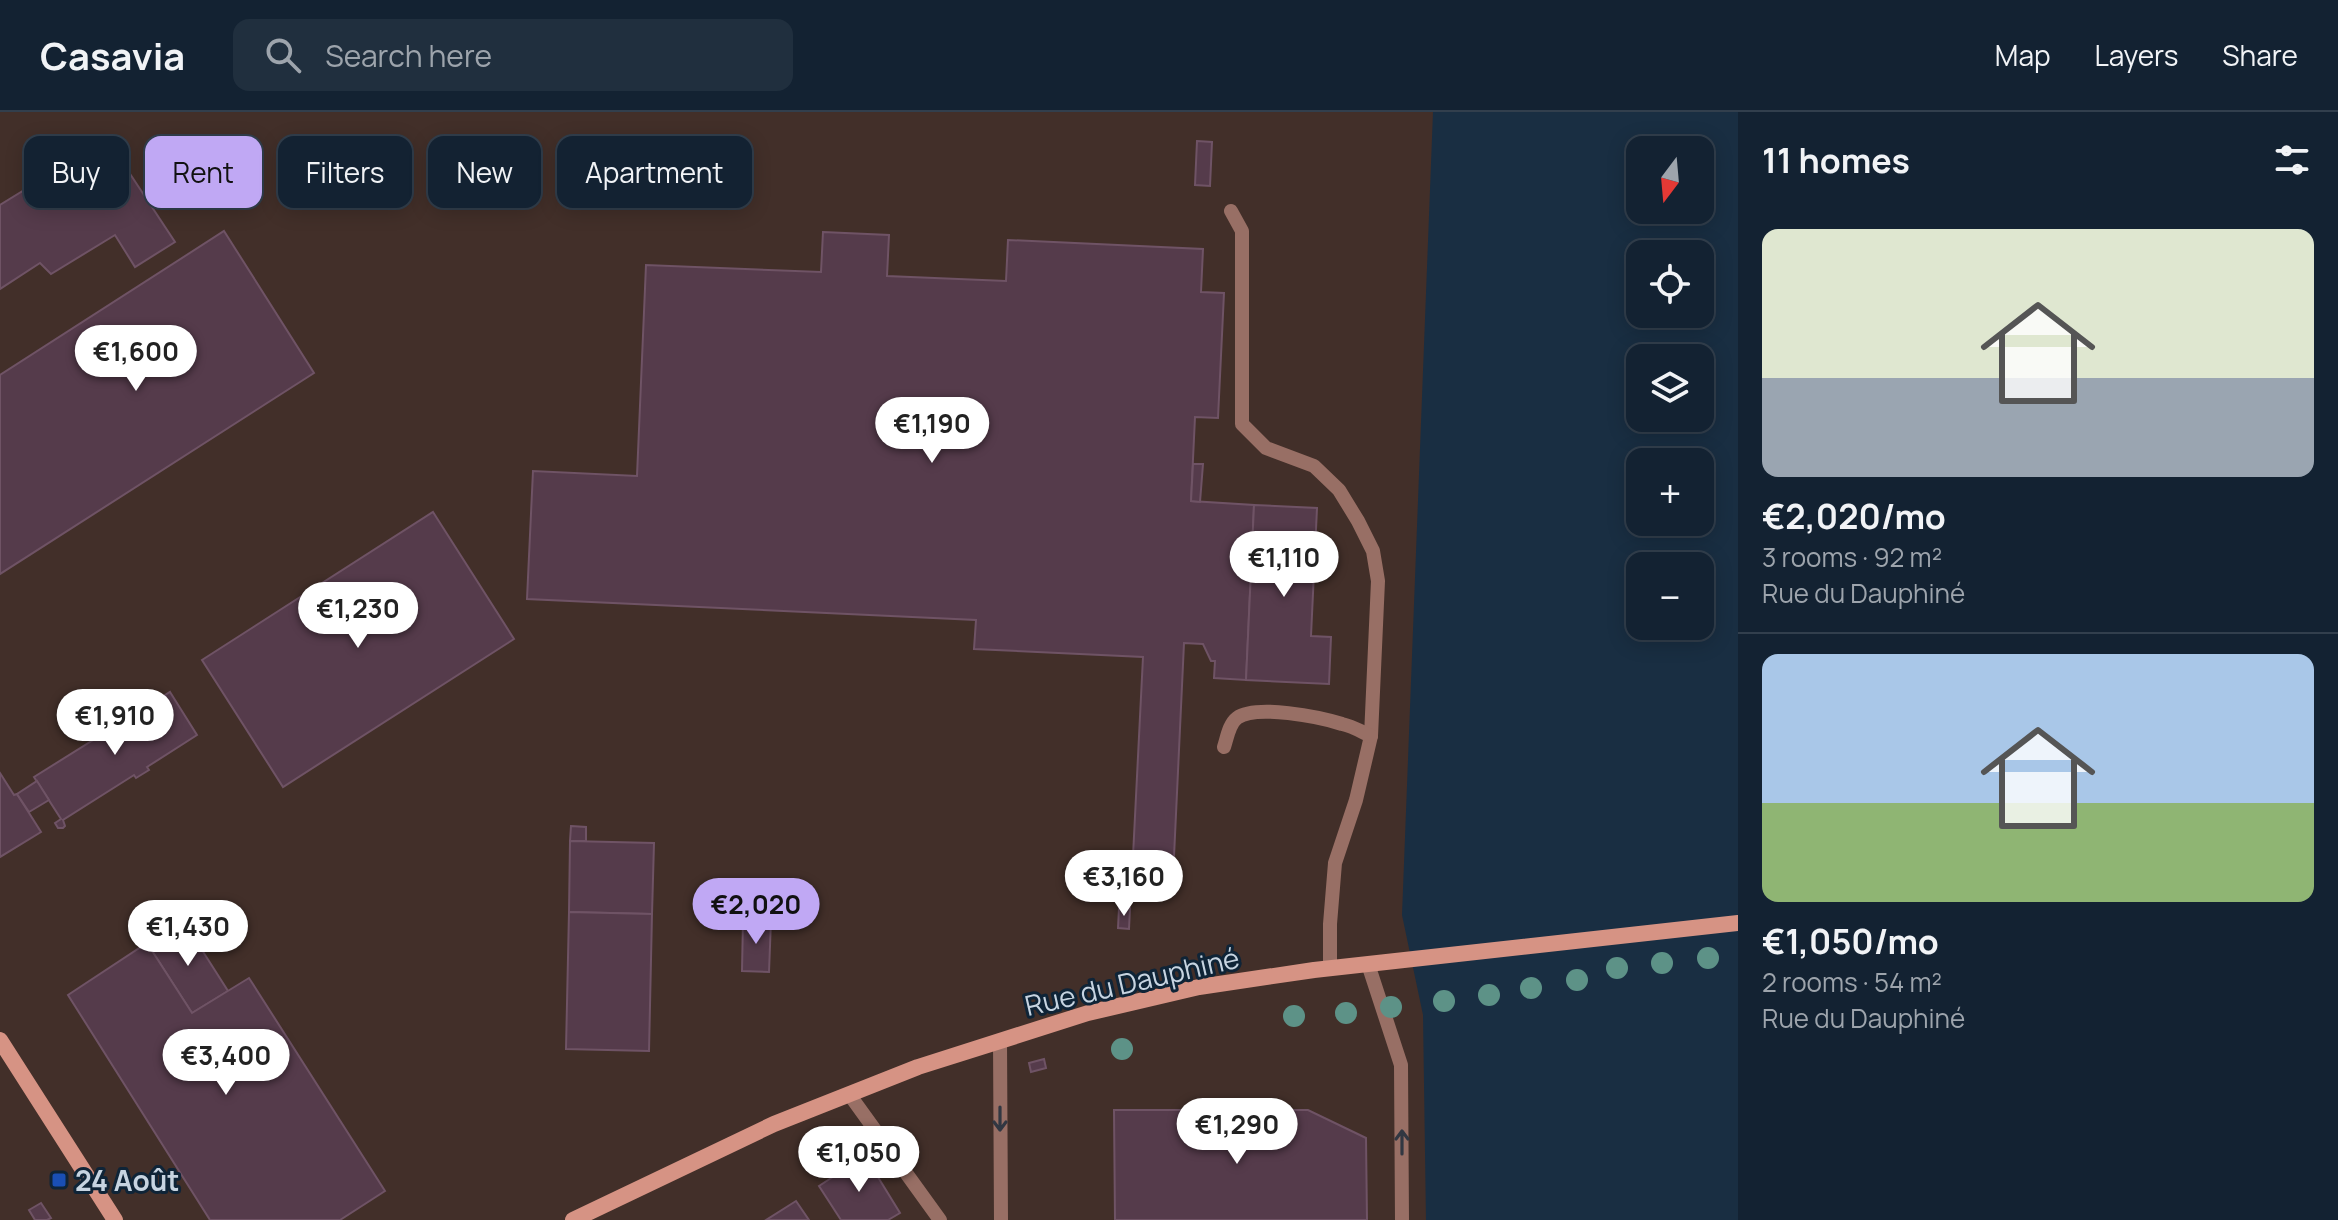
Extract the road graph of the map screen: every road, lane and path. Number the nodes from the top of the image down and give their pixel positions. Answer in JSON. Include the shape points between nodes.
{"nodes":[{"id":1,"x":1231,"y":211,"type":"dead end"},
{"id":2,"x":1371,"y":736,"type":"junction"},
{"id":3,"x":1224,"y":747,"type":"dead end"},
{"id":4,"x":1738,"y":923,"type":"edge"},
{"id":5,"x":1368,"y":964,"type":"junction"},
{"id":6,"x":1330,"y":969,"type":"junction"},
{"id":7,"x":0,"y":1040,"type":"edge"},
{"id":8,"x":1000,"y":1041,"type":"junction"},
{"id":9,"x":849,"y":1094,"type":"junction"},
{"id":10,"x":115,"y":1220,"type":"edge"},
{"id":11,"x":573,"y":1220,"type":"edge"},
{"id":12,"x":940,"y":1220,"type":"edge"},
{"id":13,"x":1001,"y":1220,"type":"edge"},
{"id":14,"x":1402,"y":1220,"type":"edge"}],
"edges":[{"from":1,"to":2,"type":"lane","via":[[1242,231],[1242,424],[1266,448],[1314,466],[1331,482],[1373,551],[1378,581]]},
{"from":2,"to":3,"type":"lane","via":[[1346,724],[1262,712],[1238,717]]},
{"from":2,"to":6,"type":"lane","via":[[1335,863]]},
{"from":4,"to":5,"type":"main road","name":"Rue du Dauphiné"},
{"from":5,"to":6,"type":"main road","name":"Rue du Dauphiné"},
{"from":14,"to":5,"type":"lane","one_way":true,"via":[[1401,1065]]},
{"from":6,"to":8,"type":"main road","name":"Rue du Dauphiné","via":[[1199,987]]},
{"from":7,"to":10,"type":"main road"},
{"from":8,"to":9,"type":"main road","name":"Rue du Dauphiné"},
{"from":8,"to":13,"type":"lane","one_way":true},
{"from":9,"to":11,"type":"main road","name":"Rue du Dauphiné"},
{"from":9,"to":12,"type":"lane"}]}
